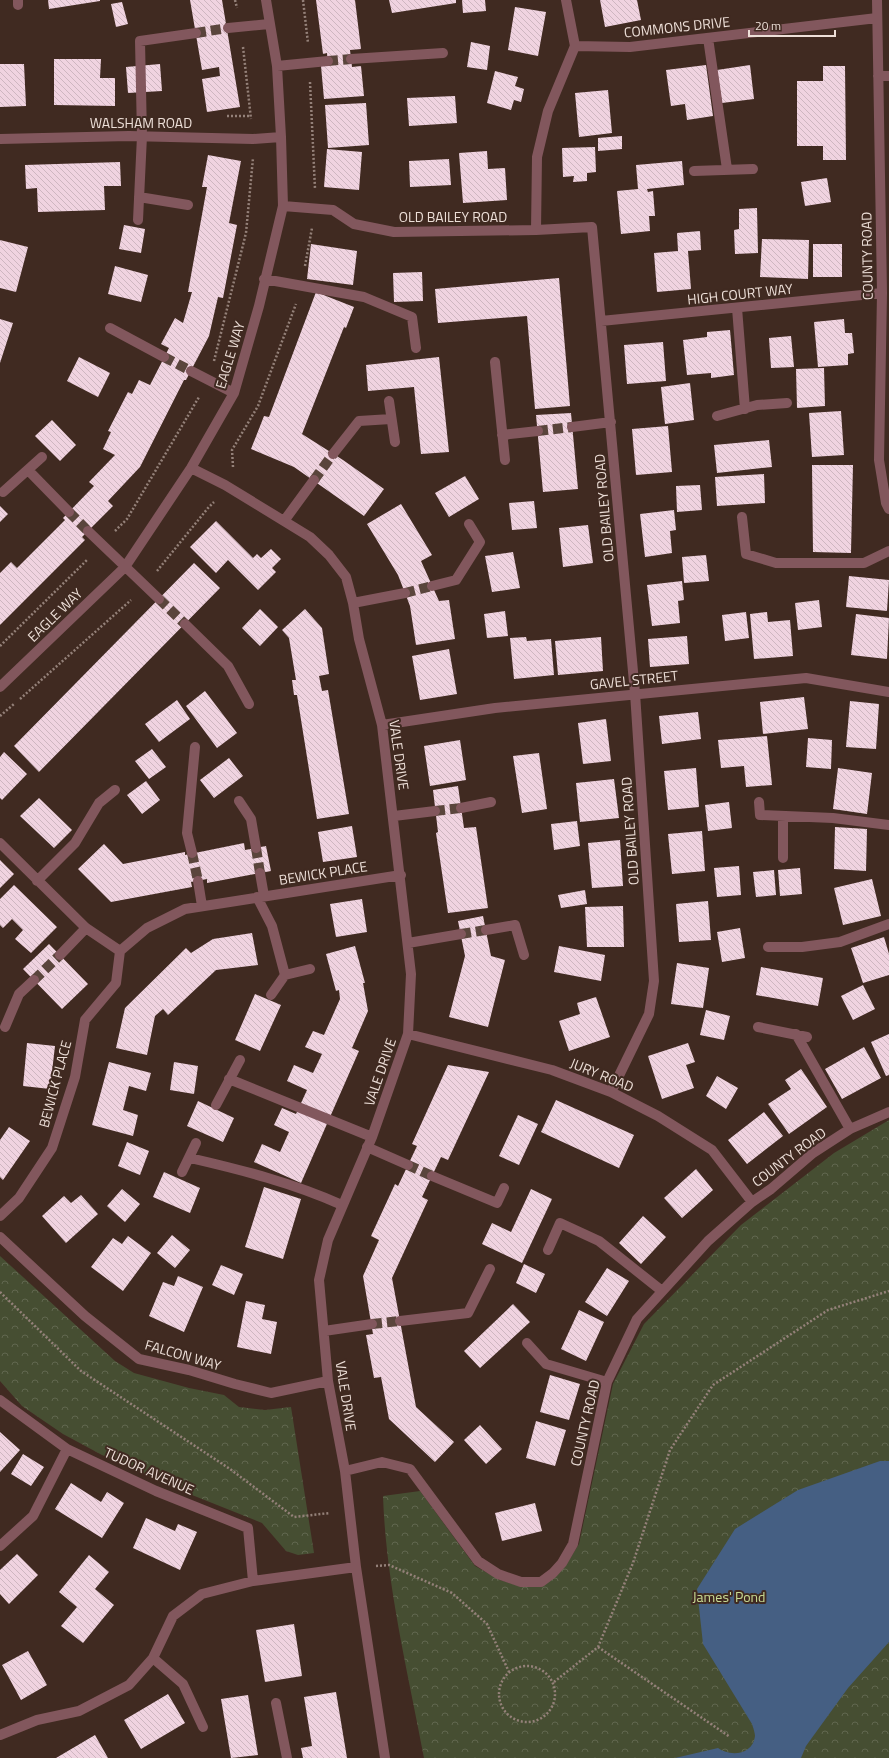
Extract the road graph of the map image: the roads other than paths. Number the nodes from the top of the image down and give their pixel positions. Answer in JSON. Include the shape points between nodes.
{"nodes":[{"id":1,"x":266,"y":0,"type":"edge"},
{"id":2,"x":566,"y":0,"type":"edge"},
{"id":3,"x":877,"y":0,"type":"edge"},
{"id":4,"x":877,"y":18,"type":"junction"},
{"id":5,"x":270,"y":24,"type":"junction"},
{"id":6,"x":228,"y":28,"type":"tunnel mouth"},
{"id":7,"x":196,"y":33,"type":"tunnel mouth"},
{"id":8,"x":708,"y":38,"type":"junction"},
{"id":9,"x":576,"y":46,"type":"junction"},
{"id":10,"x":444,"y":53,"type":"dead end"},
{"id":11,"x":351,"y":59,"type":"tunnel mouth"},
{"id":12,"x":328,"y":61,"type":"tunnel mouth"},
{"id":13,"x":277,"y":66,"type":"junction"},
{"id":14,"x":878,"y":76,"type":"junction"},
{"id":15,"x":889,"y":76,"type":"edge"},
{"id":16,"x":142,"y":136,"type":"junction"},
{"id":17,"x":282,"y":137,"type":"junction"},
{"id":18,"x":0,"y":138,"type":"edge"},
{"id":19,"x":727,"y":169,"type":"junction"},
{"id":20,"x":753,"y":169,"type":"dead end"},
{"id":21,"x":694,"y":171,"type":"dead end"},
{"id":22,"x":139,"y":197,"type":"junction"},
{"id":23,"x":188,"y":205,"type":"dead end"},
{"id":24,"x":283,"y":206,"type":"junction"},
{"id":25,"x":138,"y":220,"type":"dead end"},
{"id":26,"x":536,"y":230,"type":"junction"},
{"id":27,"x":885,"y":231,"type":"edge"},
{"id":28,"x":264,"y":279,"type":"junction"},
{"id":29,"x":882,"y":293,"type":"junction"},
{"id":30,"x":738,"y":308,"type":"junction"},
{"id":31,"x":601,"y":321,"type":"junction"},
{"id":32,"x":110,"y":328,"type":"dead end"},
{"id":33,"x":416,"y":348,"type":"dead end"},
{"id":34,"x":164,"y":357,"type":"tunnel mouth"},
{"id":35,"x":495,"y":362,"type":"dead end"},
{"id":36,"x":191,"y":371,"type":"tunnel mouth"},
{"id":37,"x":234,"y":393,"type":"junction"},
{"id":38,"x":390,"y":401,"type":"dead end"},
{"id":39,"x":786,"y":403,"type":"dead end"},
{"id":40,"x":745,"y":409,"type":"junction"},
{"id":41,"x":718,"y":416,"type":"dead end"},
{"id":42,"x":391,"y":419,"type":"junction"},
{"id":43,"x":611,"y":422,"type":"junction"},
{"id":44,"x":572,"y":427,"type":"tunnel mouth"},
{"id":45,"x":538,"y":431,"type":"tunnel mouth"},
{"id":46,"x":502,"y":435,"type":"junction"},
{"id":47,"x":395,"y":442,"type":"dead end"},
{"id":48,"x":333,"y":454,"type":"tunnel mouth"},
{"id":49,"x":42,"y":456,"type":"dead end"},
{"id":50,"x":505,"y":460,"type":"dead end"},
{"id":51,"x":191,"y":468,"type":"junction"},
{"id":52,"x":28,"y":470,"type":"junction"},
{"id":53,"x":314,"y":480,"type":"tunnel mouth"},
{"id":54,"x":3,"y":492,"type":"dead end"},
{"id":55,"x":889,"y":509,"type":"edge"},
{"id":56,"x":69,"y":512,"type":"tunnel mouth"},
{"id":57,"x":742,"y":517,"type":"dead end"},
{"id":58,"x":284,"y":521,"type":"junction"},
{"id":59,"x":469,"y":524,"type":"dead end"},
{"id":60,"x":88,"y":531,"type":"tunnel mouth"},
{"id":61,"x":889,"y":551,"type":"edge"},
{"id":62,"x":124,"y":567,"type":"junction"},
{"id":63,"x":432,"y":586,"type":"tunnel mouth"},
{"id":64,"x":405,"y":593,"type":"tunnel mouth"},
{"id":65,"x":159,"y":599,"type":"tunnel mouth"},
{"id":66,"x":353,"y":603,"type":"junction"},
{"id":67,"x":185,"y":624,"type":"tunnel mouth"},
{"id":68,"x":0,"y":687,"type":"edge"},
{"id":69,"x":889,"y":692,"type":"edge"},
{"id":70,"x":635,"y":693,"type":"junction"},
{"id":71,"x":249,"y":704,"type":"dead end"},
{"id":72,"x":382,"y":725,"type":"junction"},
{"id":73,"x":195,"y":747,"type":"dead end"},
{"id":74,"x":115,"y":790,"type":"dead end"},
{"id":75,"x":239,"y":801,"type":"dead end"},
{"id":76,"x":491,"y":802,"type":"dead end"},
{"id":77,"x":759,"y":802,"type":"dead end"},
{"id":78,"x":461,"y":808,"type":"tunnel mouth"},
{"id":79,"x":436,"y":811,"type":"tunnel mouth"},
{"id":80,"x":394,"y":816,"type":"junction"},
{"id":81,"x":783,"y":816,"type":"junction"},
{"id":82,"x":889,"y":825,"type":"edge"},
{"id":83,"x":0,"y":843,"type":"edge"},
{"id":84,"x":256,"y":848,"type":"tunnel mouth"},
{"id":85,"x":192,"y":853,"type":"tunnel mouth"},
{"id":86,"x":783,"y":858,"type":"dead end"},
{"id":87,"x":260,"y":873,"type":"tunnel mouth"},
{"id":88,"x":401,"y":875,"type":"junction"},
{"id":89,"x":37,"y":881,"type":"junction"},
{"id":90,"x":198,"y":881,"type":"tunnel mouth"},
{"id":91,"x":260,"y":897,"type":"junction"},
{"id":92,"x":202,"y":906,"type":"junction"},
{"id":93,"x":889,"y":924,"type":"edge"},
{"id":94,"x":86,"y":928,"type":"junction"},
{"id":95,"x":486,"y":930,"type":"tunnel mouth"},
{"id":96,"x":460,"y":934,"type":"tunnel mouth"},
{"id":97,"x":408,"y":943,"type":"junction"},
{"id":98,"x":768,"y":947,"type":"dead end"},
{"id":99,"x":120,"y":951,"type":"junction"},
{"id":100,"x":60,"y":955,"type":"tunnel mouth"},
{"id":101,"x":524,"y":955,"type":"dead end"},
{"id":102,"x":310,"y":969,"type":"dead end"},
{"id":103,"x":285,"y":975,"type":"junction"},
{"id":104,"x":34,"y":980,"type":"tunnel mouth"},
{"id":105,"x":270,"y":995,"type":"dead end"},
{"id":106,"x":5,"y":1027,"type":"dead end"},
{"id":107,"x":758,"y":1027,"type":"dead end"},
{"id":108,"x":408,"y":1034,"type":"junction"},
{"id":109,"x":796,"y":1034,"type":"junction"},
{"id":110,"x":807,"y":1037,"type":"dead end"},
{"id":111,"x":240,"y":1060,"type":"dead end"},
{"id":112,"x":229,"y":1079,"type":"junction"},
{"id":113,"x":611,"y":1092,"type":"junction"},
{"id":114,"x":216,"y":1105,"type":"dead end"},
{"id":115,"x":889,"y":1112,"type":"edge"},
{"id":116,"x":850,"y":1129,"type":"junction"},
{"id":117,"x":372,"y":1137,"type":"junction"},
{"id":118,"x":196,"y":1143,"type":"dead end"},
{"id":119,"x":367,"y":1147,"type":"junction"},
{"id":120,"x":190,"y":1158,"type":"junction"},
{"id":121,"x":408,"y":1165,"type":"tunnel mouth"},
{"id":122,"x":182,"y":1172,"type":"dead end"},
{"id":123,"x":432,"y":1176,"type":"tunnel mouth"},
{"id":124,"x":504,"y":1188,"type":"dead end"},
{"id":125,"x":752,"y":1202,"type":"junction"},
{"id":126,"x":342,"y":1205,"type":"junction"},
{"id":127,"x":0,"y":1216,"type":"edge"},
{"id":128,"x":0,"y":1237,"type":"edge"},
{"id":129,"x":548,"y":1250,"type":"dead end"},
{"id":130,"x":490,"y":1269,"type":"dead end"},
{"id":131,"x":662,"y":1291,"type":"junction"},
{"id":132,"x":400,"y":1321,"type":"tunnel mouth"},
{"id":133,"x":372,"y":1324,"type":"tunnel mouth"},
{"id":134,"x":324,"y":1331,"type":"junction"},
{"id":135,"x":527,"y":1343,"type":"dead end"},
{"id":136,"x":328,"y":1382,"type":"junction"},
{"id":137,"x":607,"y":1382,"type":"junction"},
{"id":138,"x":0,"y":1400,"type":"edge"},
{"id":139,"x":67,"y":1449,"type":"junction"},
{"id":140,"x":345,"y":1471,"type":"junction"},
{"id":141,"x":0,"y":1546,"type":"edge"},
{"id":142,"x":356,"y":1567,"type":"junction"},
{"id":143,"x":253,"y":1581,"type":"junction"},
{"id":144,"x":153,"y":1658,"type":"junction"},
{"id":145,"x":276,"y":1703,"type":"dead end"},
{"id":146,"x":203,"y":1727,"type":"dead end"},
{"id":147,"x":0,"y":1735,"type":"edge"},
{"id":148,"x":287,"y":1758,"type":"edge"},
{"id":149,"x":385,"y":1758,"type":"edge"}],
"edges":[{"from":1,"to":5,"type":"street","name":"EAGLE WAY"},
{"from":2,"to":9,"type":"street"},
{"from":3,"to":4,"type":"street","name":"COUNTY ROAD"},
{"from":4,"to":8,"type":"street","name":"COMMONS DRIVE"},
{"from":4,"to":14,"type":"street","name":"COUNTY ROAD"},
{"from":5,"to":6,"type":"street"},
{"from":5,"to":13,"type":"street","name":"EAGLE WAY"},
{"from":7,"to":16,"type":"street","via":[[140,41]]},
{"from":8,"to":9,"type":"street","name":"COMMONS DRIVE","via":[[630,47]]},
{"from":8,"to":19,"type":"street"},
{"from":9,"to":26,"type":"street","via":[[548,111],[537,157]]},
{"from":10,"to":11,"type":"street"},
{"from":12,"to":13,"type":"street"},
{"from":13,"to":17,"type":"street","name":"EAGLE WAY"},
{"from":14,"to":15,"type":"street"},
{"from":14,"to":27,"type":"street","name":"COUNTY ROAD"},
{"from":16,"to":17,"type":"street","name":"WALSHAM ROAD","via":[[252,139]]},
{"from":16,"to":18,"type":"street","name":"WALSHAM ROAD"},
{"from":16,"to":22,"type":"street"},
{"from":17,"to":24,"type":"street","name":"EAGLE WAY"},
{"from":19,"to":20,"type":"street"},
{"from":19,"to":21,"type":"street"},
{"from":22,"to":23,"type":"street"},
{"from":22,"to":25,"type":"street"},
{"from":24,"to":26,"type":"street","name":"OLD BAILEY ROAD","via":[[333,210],[354,224],[394,232]]},
{"from":24,"to":28,"type":"street","name":"EAGLE WAY"},
{"from":26,"to":31,"type":"street","name":"OLD BAILEY ROAD","via":[[592,227]]},
{"from":27,"to":29,"type":"street","name":"COUNTY ROAD"},
{"from":28,"to":33,"type":"street","via":[[364,296],[412,317]]},
{"from":28,"to":37,"type":"street","name":"EAGLE WAY","via":[[259,306]]},
{"from":29,"to":30,"type":"street","name":"HIGH COURT WAY"},
{"from":29,"to":55,"type":"street","name":"COUNTY ROAD","via":[[879,460]]},
{"from":30,"to":31,"type":"street","name":"HIGH COURT WAY"},
{"from":30,"to":40,"type":"street"},
{"from":31,"to":43,"type":"street","name":"OLD BAILEY ROAD"},
{"from":32,"to":34,"type":"street"},
{"from":35,"to":46,"type":"street"},
{"from":36,"to":37,"type":"street"},
{"from":37,"to":51,"type":"street","name":"EAGLE WAY"},
{"from":38,"to":42,"type":"street"},
{"from":39,"to":40,"type":"street","via":[[757,405]]},
{"from":40,"to":41,"type":"street"},
{"from":42,"to":47,"type":"street"},
{"from":42,"to":48,"type":"street","via":[[359,421]]},
{"from":43,"to":44,"type":"street"},
{"from":43,"to":70,"type":"street","name":"OLD BAILEY ROAD"},
{"from":45,"to":46,"type":"street"},
{"from":46,"to":50,"type":"street"},
{"from":49,"to":52,"type":"street"},
{"from":51,"to":58,"type":"street","name":"VALE DRIVE","via":[[225,485]]},
{"from":51,"to":62,"type":"street","name":"EAGLE WAY"},
{"from":52,"to":54,"type":"street"},
{"from":52,"to":56,"type":"street"},
{"from":53,"to":58,"type":"street"},
{"from":57,"to":61,"type":"street","via":[[746,554],[776,563],[864,562]]},
{"from":58,"to":66,"type":"street","name":"VALE DRIVE","via":[[310,538],[333,561],[346,577]]},
{"from":59,"to":63,"type":"street","via":[[480,542],[456,580]]},
{"from":60,"to":62,"type":"street"},
{"from":62,"to":65,"type":"street"},
{"from":62,"to":68,"type":"street","name":"EAGLE WAY"},
{"from":64,"to":66,"type":"street"},
{"from":66,"to":72,"type":"street","name":"VALE DRIVE","via":[[359,640]]},
{"from":67,"to":71,"type":"street","via":[[228,666]]},
{"from":69,"to":70,"type":"street","name":"GAVEL STREET","via":[[806,678]]},
{"from":70,"to":72,"type":"street","name":"GAVEL STREET","via":[[495,708]]},
{"from":70,"to":113,"type":"street","name":"OLD BAILEY ROAD","via":[[654,981],[648,1014]]},
{"from":72,"to":80,"type":"street","name":"VALE DRIVE"},
{"from":73,"to":85,"type":"street","via":[[187,833]]},
{"from":74,"to":89,"type":"street","via":[[99,803],[75,843]]},
{"from":75,"to":84,"type":"street","via":[[251,819]]},
{"from":76,"to":78,"type":"street"},
{"from":77,"to":81,"type":"street","via":[[760,815]]},
{"from":79,"to":80,"type":"street"},
{"from":80,"to":88,"type":"street","name":"VALE DRIVE"},
{"from":81,"to":82,"type":"street","via":[[833,818]]},
{"from":81,"to":86,"type":"street"},
{"from":83,"to":89,"type":"street"},
{"from":87,"to":91,"type":"street"},
{"from":88,"to":91,"type":"street","name":"BEWICK PLACE"},
{"from":88,"to":97,"type":"street","name":"VALE DRIVE"},
{"from":89,"to":94,"type":"street"},
{"from":90,"to":92,"type":"street"},
{"from":91,"to":92,"type":"street","name":"BEWICK PLACE"},
{"from":91,"to":103,"type":"street","via":[[272,926]]},
{"from":92,"to":99,"type":"street","name":"BEWICK PLACE","via":[[185,909],[147,928]]},
{"from":93,"to":98,"type":"street","via":[[840,942],[802,947]]},
{"from":94,"to":99,"type":"street"},
{"from":94,"to":100,"type":"street"},
{"from":95,"to":101,"type":"street","via":[[515,925]]},
{"from":96,"to":97,"type":"street"},
{"from":97,"to":108,"type":"street","name":"VALE DRIVE","via":[[411,974]]},
{"from":99,"to":127,"type":"street","name":"BEWICK PLACE","via":[[116,983],[86,1020],[75,1077],[52,1148],[19,1198]]},
{"from":102,"to":103,"type":"street"},
{"from":103,"to":105,"type":"street"},
{"from":104,"to":106,"type":"street","via":[[19,994]]},
{"from":107,"to":109,"type":"street"},
{"from":108,"to":113,"type":"street","name":"JURY ROAD","via":[[552,1070]]},
{"from":108,"to":117,"type":"street","name":"VALE DRIVE"},
{"from":109,"to":110,"type":"street"},
{"from":109,"to":116,"type":"street"},
{"from":111,"to":112,"type":"street"},
{"from":112,"to":114,"type":"street"},
{"from":112,"to":117,"type":"street"},
{"from":113,"to":125,"type":"street","name":"JURY ROAD","via":[[658,1116],[712,1150]]},
{"from":115,"to":116,"type":"street","name":"COUNTY ROAD"},
{"from":116,"to":125,"type":"street","name":"COUNTY ROAD","via":[[813,1153]]},
{"from":117,"to":119,"type":"street","name":"VALE DRIVE"},
{"from":118,"to":120,"type":"street"},
{"from":119,"to":121,"type":"street"},
{"from":119,"to":126,"type":"street","name":"VALE DRIVE"},
{"from":120,"to":122,"type":"street"},
{"from":120,"to":126,"type":"street","via":[[250,1172],[311,1191]]},
{"from":123,"to":124,"type":"street","via":[[497,1203]]},
{"from":125,"to":131,"type":"street","name":"COUNTY ROAD","via":[[708,1241]]},
{"from":126,"to":134,"type":"street","name":"VALE DRIVE","via":[[328,1240],[319,1280]]},
{"from":128,"to":136,"type":"street","name":"FALCON WAY","via":[[85,1316],[139,1359],[271,1393]]},
{"from":129,"to":131,"type":"street","via":[[560,1223],[599,1241]]},
{"from":130,"to":132,"type":"street","via":[[468,1313]]},
{"from":131,"to":137,"type":"street","name":"COUNTY ROAD","via":[[637,1319]]},
{"from":133,"to":134,"type":"street"},
{"from":134,"to":136,"type":"street","name":"VALE DRIVE"},
{"from":135,"to":137,"type":"street","via":[[546,1364]]},
{"from":136,"to":140,"type":"street","name":"VALE DRIVE"},
{"from":137,"to":140,"type":"street","name":"COUNTY ROAD","via":[[573,1544],[562,1563],[541,1582],[521,1582],[498,1574],[478,1561],[410,1469],[382,1462]]},
{"from":138,"to":139,"type":"street","name":"TUDOR AVENUE"},
{"from":139,"to":141,"type":"street","via":[[32,1516]]},
{"from":139,"to":143,"type":"street","name":"TUDOR AVENUE","via":[[156,1492],[248,1528]]},
{"from":140,"to":142,"type":"street","name":"VALE DRIVE"},
{"from":142,"to":143,"type":"street"},
{"from":142,"to":149,"type":"street","name":"VALE DRIVE"},
{"from":143,"to":144,"type":"street","via":[[202,1594],[173,1616]]},
{"from":144,"to":146,"type":"street","via":[[183,1684]]},
{"from":144,"to":147,"type":"street","via":[[129,1685],[79,1711],[37,1720]]},
{"from":145,"to":148,"type":"street"}]}
